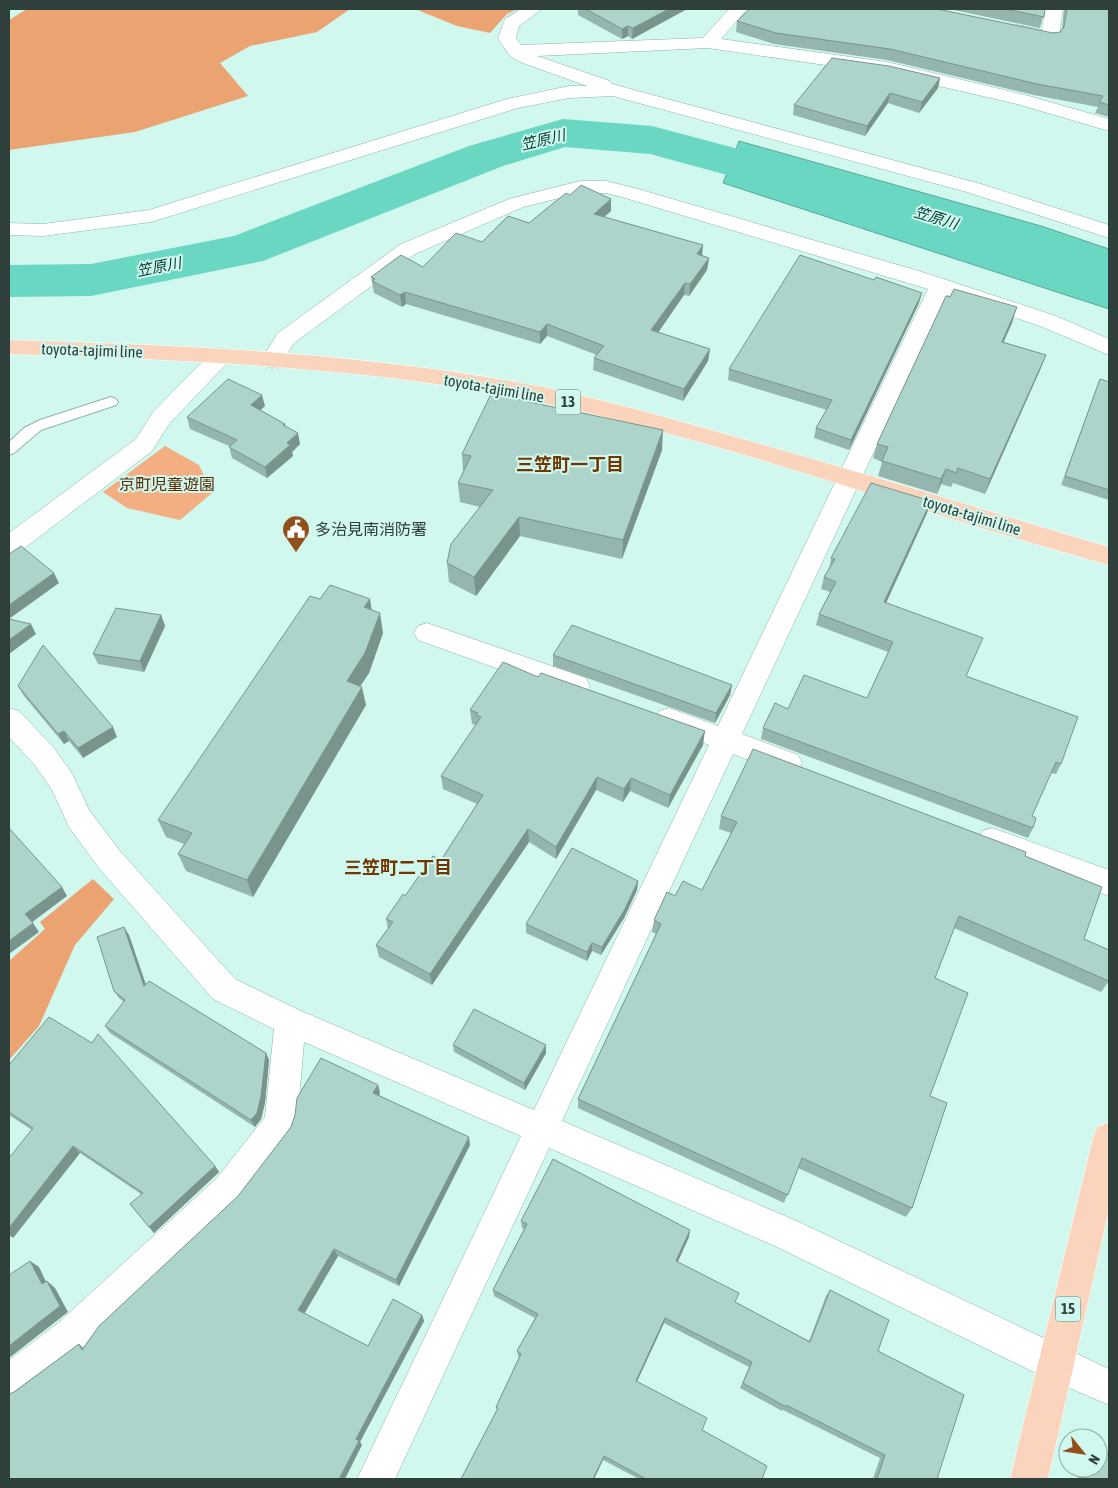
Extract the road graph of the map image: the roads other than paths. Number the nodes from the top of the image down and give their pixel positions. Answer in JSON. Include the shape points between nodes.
{"nodes":[{"id":1,"x":533,"y":9,"type":"edge"},
{"id":2,"x":738,"y":9,"type":"edge"},
{"id":3,"x":1054,"y":9,"type":"edge"},
{"id":4,"x":1002,"y":27,"type":"edge"},
{"id":5,"x":708,"y":43,"type":"junction"},
{"id":6,"x":515,"y":51,"type":"junction"},
{"id":7,"x":614,"y":90,"type":"junction"},
{"id":8,"x":1109,"y":125,"type":"edge"},
{"id":9,"x":9,"y":229,"type":"edge"},
{"id":10,"x":1109,"y":232,"type":"edge"},
{"id":11,"x":940,"y":287,"type":"junction"},
{"id":12,"x":9,"y":347,"type":"edge"},
{"id":13,"x":1109,"y":348,"type":"edge"},
{"id":14,"x":221,"y":356,"type":"junction"},
{"id":15,"x":272,"y":360,"type":"junction"},
{"id":16,"x":111,"y":402,"type":"dead end"},
{"id":17,"x":9,"y":450,"type":"edge"},
{"id":18,"x":849,"y":476,"type":"junction"},
{"id":19,"x":9,"y":546,"type":"edge"},
{"id":20,"x":1109,"y":556,"type":"edge"},
{"id":21,"x":427,"y":633,"type":"dead end"},
{"id":22,"x":595,"y":693,"type":"edge"},
{"id":23,"x":642,"y":710,"type":"edge"},
{"id":24,"x":9,"y":719,"type":"edge"},
{"id":25,"x":726,"y":740,"type":"junction"},
{"id":26,"x":808,"y":771,"type":"edge"},
{"id":27,"x":971,"y":832,"type":"edge"},
{"id":28,"x":1109,"y":883,"type":"edge"},
{"id":29,"x":290,"y":1021,"type":"junction"},
{"id":30,"x":542,"y":1128,"type":"junction"},
{"id":31,"x":1109,"y":1138,"type":"edge"},
{"id":32,"x":1055,"y":1363,"type":"junction"},
{"id":33,"x":9,"y":1382,"type":"edge"},
{"id":34,"x":1109,"y":1387,"type":"edge"},
{"id":35,"x":376,"y":1479,"type":"edge"},
{"id":36,"x":1029,"y":1479,"type":"edge"}],
"edges":[{"from":1,"to":6,"type":"street","via":[[511,23],[507,38]]},
{"from":2,"to":5,"type":"street"},
{"from":3,"to":4,"type":"street","via":[[1050,37]]},
{"from":5,"to":6,"type":"street"},
{"from":5,"to":8,"type":"street","via":[[888,68]]},
{"from":6,"to":7,"type":"street"},
{"from":7,"to":9,"type":"street","via":[[568,92],[514,102],[151,216],[43,230]]},
{"from":7,"to":10,"type":"street","via":[[974,188]]},
{"from":11,"to":13,"type":"street","via":[[1048,321]]},
{"from":11,"to":15,"type":"street","via":[[631,193],[606,187],[580,187],[516,202],[408,249],[286,338]]},
{"from":11,"to":18,"type":"street"},
{"from":12,"to":14,"type":"main road","name":"toyota-tajimi line","number":"13"},
{"from":14,"to":15,"type":"main road","name":"toyota-tajimi line","number":"13"},
{"from":14,"to":19,"type":"street","via":[[161,418],[144,445]]},
{"from":15,"to":18,"type":"main road","name":"toyota-tajimi line","number":"13","via":[[417,374],[517,390],[634,417]]},
{"from":16,"to":17,"type":"lane","via":[[34,428]]},
{"from":18,"to":20,"type":"main road","name":"toyota-tajimi line","number":"13"},
{"from":18,"to":25,"type":"street"},
{"from":21,"to":22,"type":"street"},
{"from":23,"to":25,"type":"street"},
{"from":24,"to":29,"type":"street","via":[[44,756],[79,818],[109,859],[224,989]]},
{"from":25,"to":26,"type":"street"},
{"from":25,"to":30,"type":"street"},
{"from":27,"to":28,"type":"street"},
{"from":29,"to":30,"type":"street"},
{"from":29,"to":33,"type":"street","via":[[281,1123],[270,1138],[229,1190],[70,1337]]},
{"from":30,"to":32,"type":"street","via":[[787,1234]]},
{"from":30,"to":35,"type":"street"},
{"from":31,"to":32,"type":"main road","number":"15"},
{"from":32,"to":34,"type":"street"},
{"from":32,"to":36,"type":"main road","number":"15"}]}
